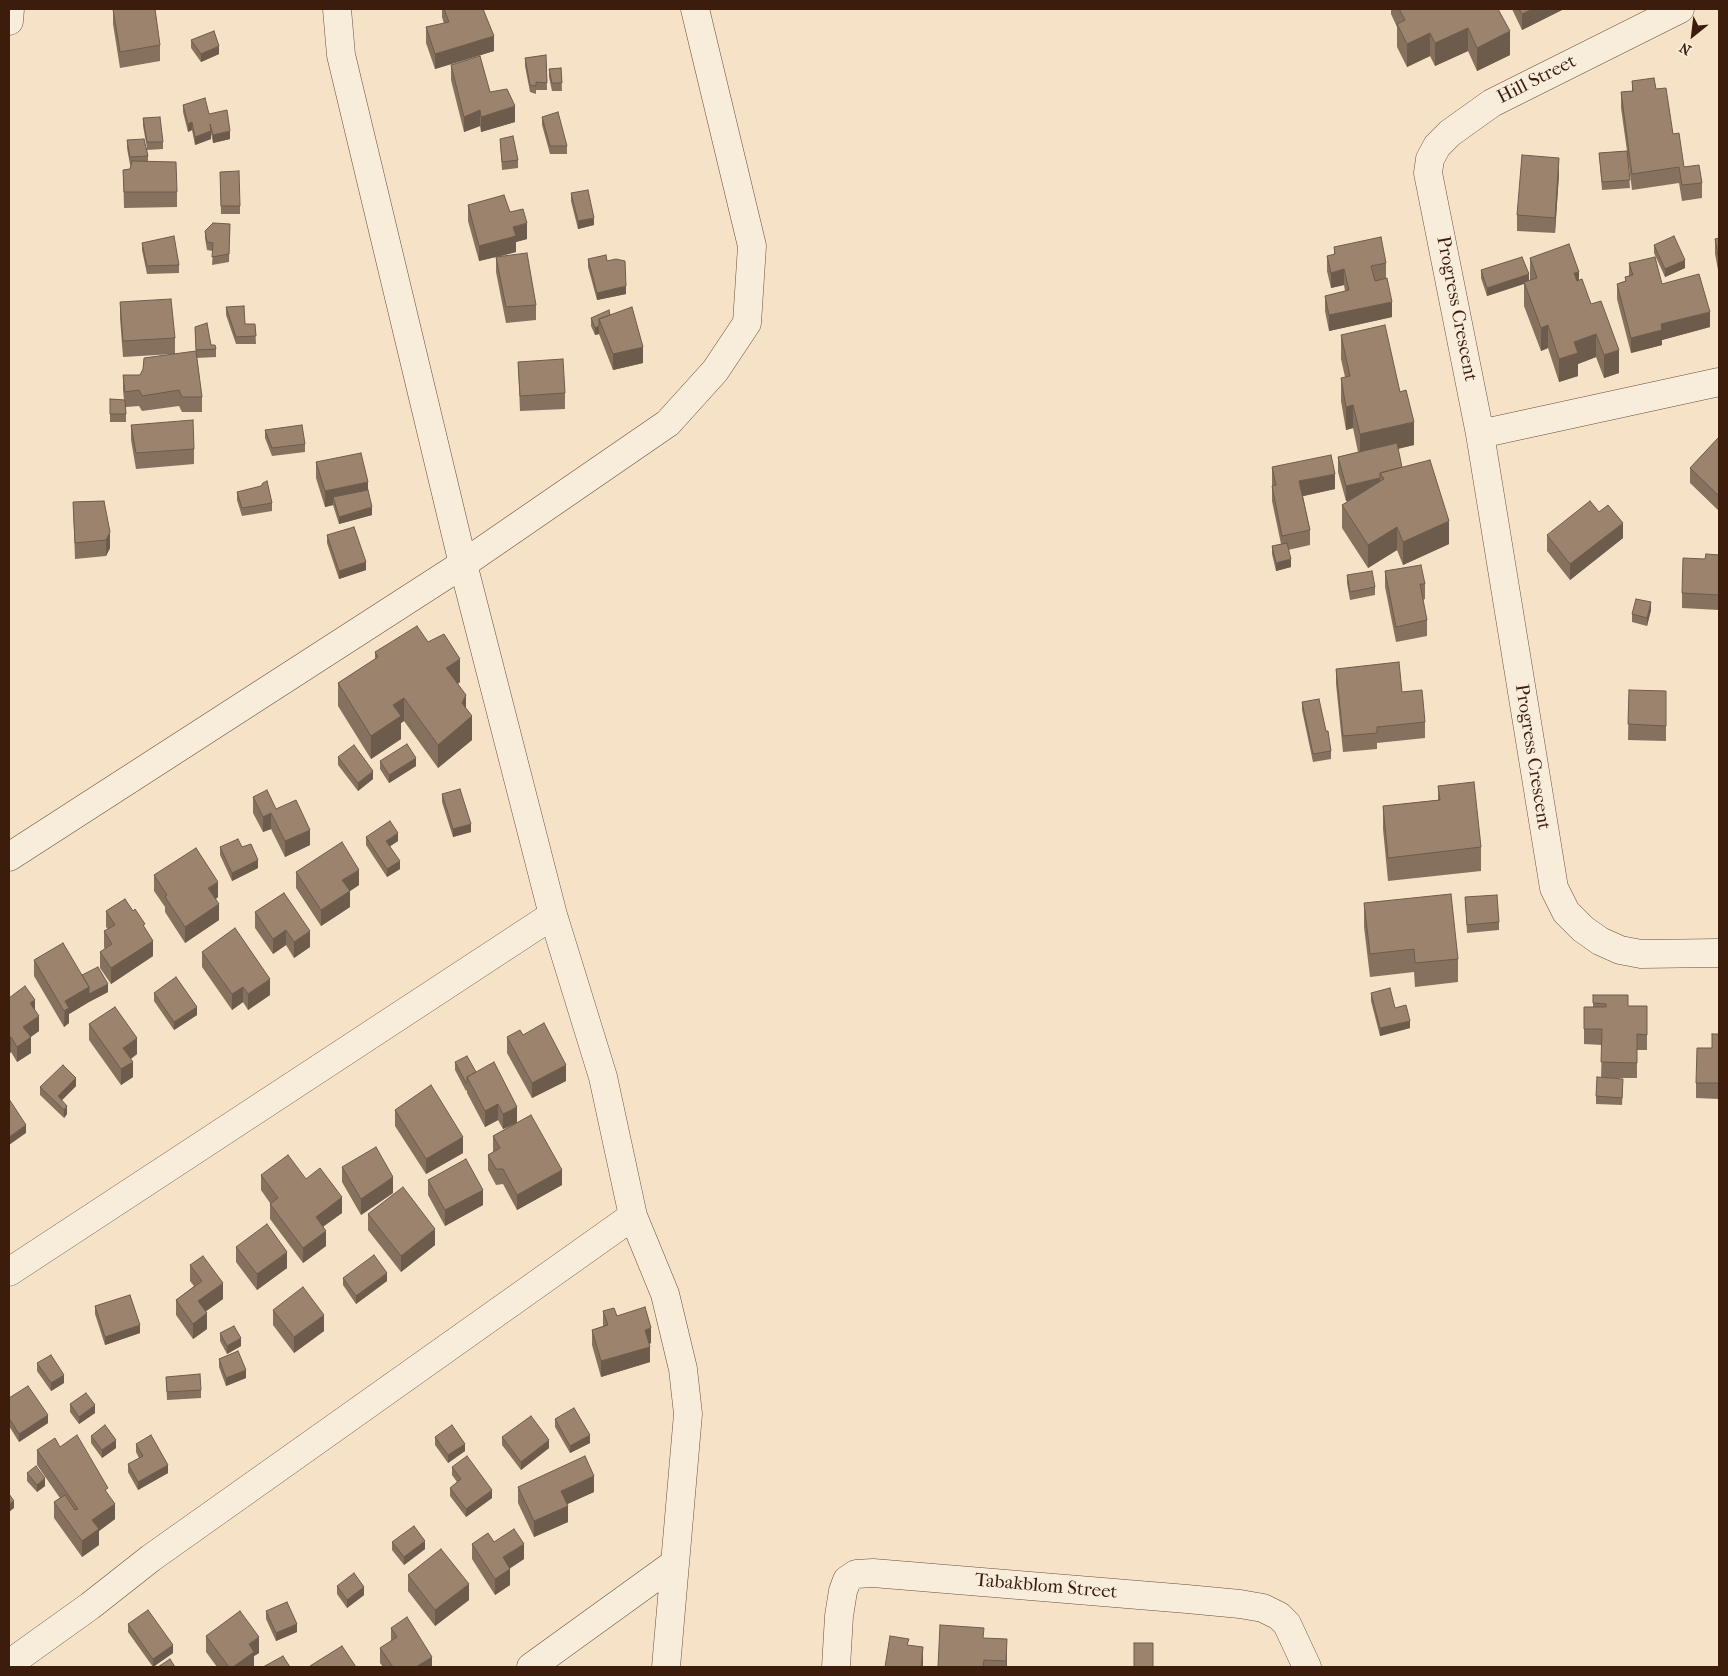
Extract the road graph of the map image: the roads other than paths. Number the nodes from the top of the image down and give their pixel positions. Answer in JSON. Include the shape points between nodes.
{"nodes":[{"id":1,"x":10,"y":9,"type":"edge"},
{"id":2,"x":337,"y":9,"type":"edge"},
{"id":3,"x":695,"y":9,"type":"edge"},
{"id":4,"x":1680,"y":9,"type":"edge"},
{"id":5,"x":9,"y":22,"type":"edge"},
{"id":6,"x":1431,"y":184,"type":"joint"},
{"id":7,"x":1719,"y":382,"type":"edge"},
{"id":8,"x":1480,"y":434,"type":"junction"},
{"id":9,"x":464,"y":564,"type":"junction"},
{"id":10,"x":9,"y":857,"type":"edge"},
{"id":11,"x":553,"y":915,"type":"junction"},
{"id":12,"x":1719,"y":953,"type":"edge"},
{"id":13,"x":633,"y":1216,"type":"junction"},
{"id":14,"x":9,"y":1272,"type":"edge"},
{"id":15,"x":675,"y":1563,"type":"junction"},
{"id":16,"x":9,"y":1664,"type":"edge"},
{"id":17,"x":1305,"y":1665,"type":"edge"},
{"id":18,"x":531,"y":1667,"type":"edge"},
{"id":19,"x":666,"y":1667,"type":"edge"},
{"id":20,"x":836,"y":1667,"type":"edge"}],
"edges":[{"from":1,"to":5,"type":"street"},
{"from":2,"to":9,"type":"street","via":[[341,55]]},
{"from":3,"to":9,"type":"street","via":[[752,246],[747,323],[715,371],[668,423]]},
{"from":4,"to":6,"type":"street","name":"Hill Street","via":[[1492,103],[1437,146],[1430,159],[1428,173]]},
{"from":6,"to":8,"type":"street","name":"Progress Crescent"},
{"from":7,"to":8,"type":"street"},
{"from":8,"to":12,"type":"street","name":"Progress Crescent","via":[[1554,888],[1566,912],[1583,929],[1620,950],[1642,954]]},
{"from":9,"to":10,"type":"street"},
{"from":9,"to":11,"type":"street"},
{"from":11,"to":13,"type":"street","via":[[603,1077]]},
{"from":11,"to":14,"type":"street"},
{"from":13,"to":15,"type":"street","via":[[665,1294],[684,1378],[688,1414]]},
{"from":13,"to":16,"type":"street","via":[[159,1553]]},
{"from":15,"to":18,"type":"street"},
{"from":15,"to":19,"type":"street"},
{"from":17,"to":20,"type":"street","name":"Tabakblom Street","via":[[1287,1624],[1263,1608],[873,1573],[856,1574],[847,1580],[839,1616]]}]}
